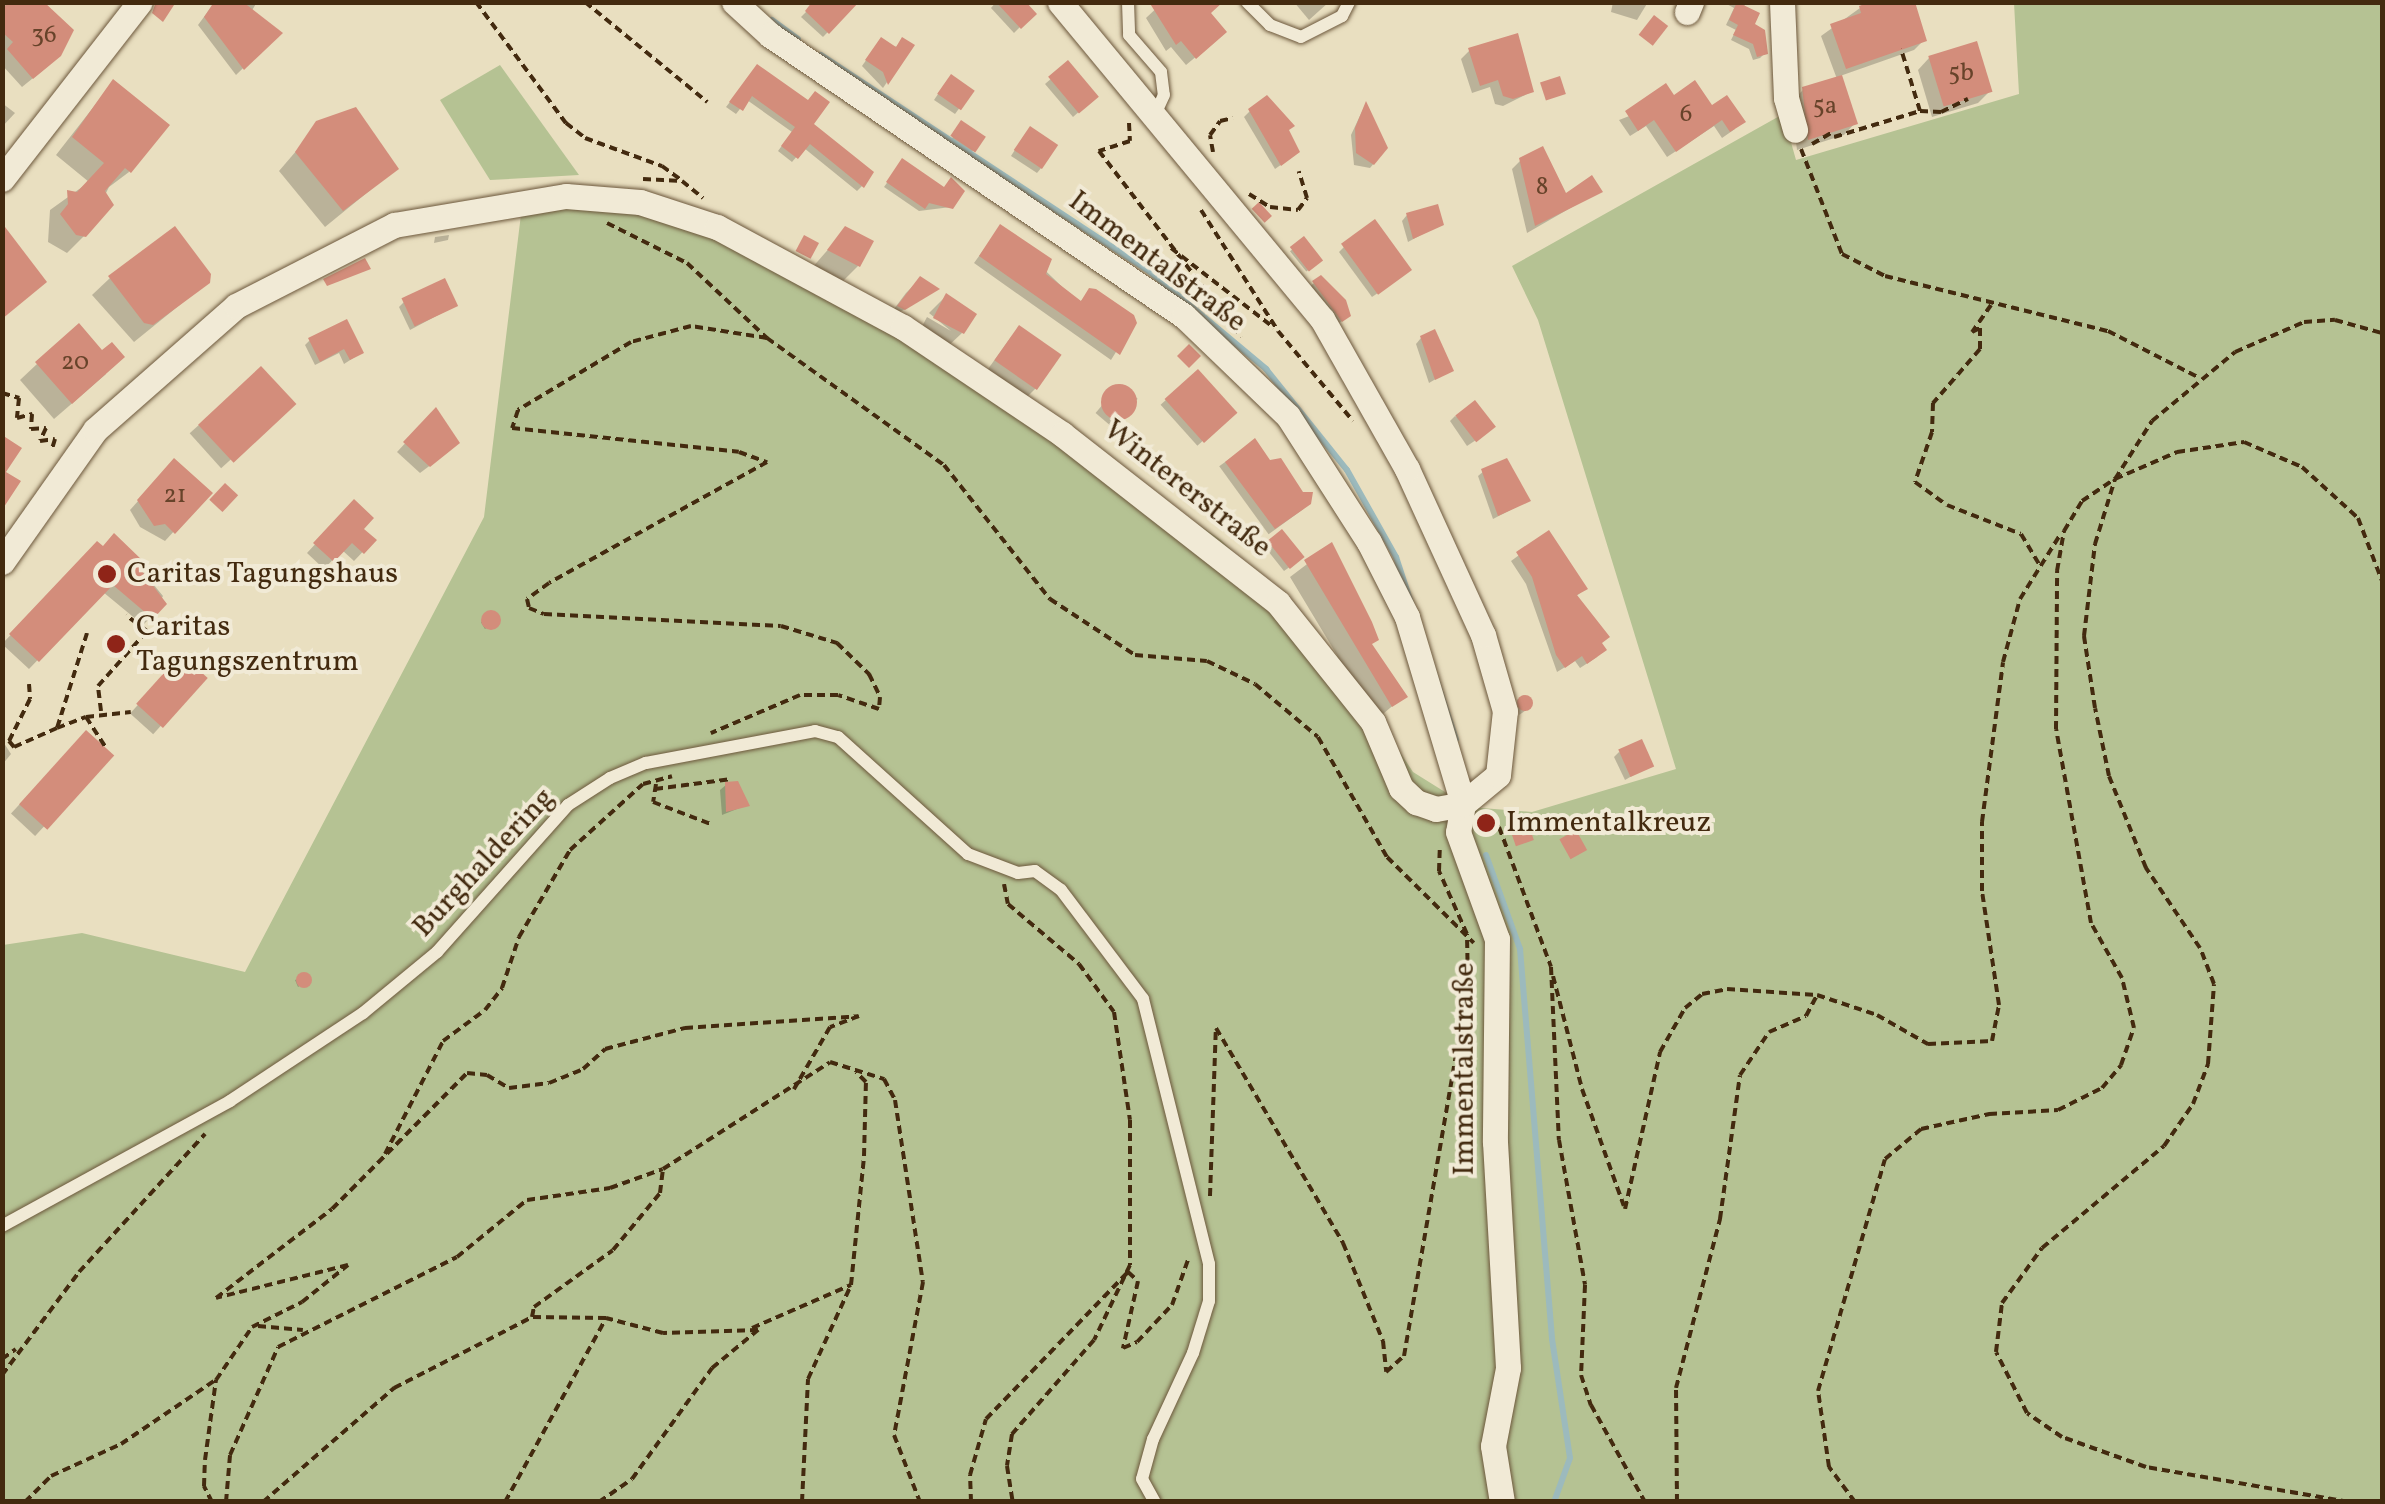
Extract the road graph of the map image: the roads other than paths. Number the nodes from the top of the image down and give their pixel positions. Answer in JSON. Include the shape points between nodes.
{"nodes":[{"id":1,"x":734,"y":2,"type":"edge"},
{"id":2,"x":1060,"y":2,"type":"edge"},
{"id":3,"x":1128,"y":2,"type":"edge"},
{"id":4,"x":1247,"y":2,"type":"edge"},
{"id":5,"x":1349,"y":2,"type":"edge"},
{"id":6,"x":1782,"y":2,"type":"edge"},
{"id":7,"x":129,"y":7,"type":"edge"},
{"id":8,"x":1141,"y":117,"type":"junction"},
{"id":9,"x":1795,"y":130,"type":"road end"},
{"id":10,"x":2,"y":178,"type":"edge"},
{"id":11,"x":2,"y":562,"type":"edge"},
{"id":12,"x":1463,"y":804,"type":"junction"},
{"id":13,"x":2,"y":1226,"type":"edge"},
{"id":14,"x":1155,"y":1502,"type":"edge"},
{"id":15,"x":1502,"y":1502,"type":"edge"}],
"edges":[{"from":1,"to":12,"type":"street","name":"Immentalstraße","via":[[770,35],[1184,316],[1288,416],[1332,476],[1407,617]]},
{"from":2,"to":8,"type":"street"},
{"from":3,"to":8,"type":"lane","via":[[1129,35],[1161,72],[1164,94]]},
{"from":4,"to":5,"type":"lane","via":[[1270,25],[1301,38],[1342,16]]},
{"from":6,"to":9,"type":"street"},
{"from":7,"to":10,"type":"street"},
{"from":8,"to":12,"type":"street","via":[[1283,270],[1348,357],[1483,635],[1505,710],[1506,742],[1498,775]]},
{"from":11,"to":12,"type":"street","name":"Wintererstraße","via":[[95,430],[202,332],[354,240],[490,204],[566,196],[640,202],[717,227],[886,318],[1062,434],[1278,603],[1373,722],[1401,788],[1416,802],[1436,809]]},
{"from":12,"to":15,"type":"street","name":"Immentalstraße","via":[[1458,832],[1497,939],[1496,1142],[1508,1368],[1493,1446]]},
{"from":13,"to":14,"type":"lane","name":"Burghaldering","via":[[230,1101],[363,1013],[437,952],[568,805],[646,763],[815,730],[838,737],[968,854],[1018,873],[1034,872],[1061,890],[1143,1000],[1202,1232],[1209,1301],[1142,1479]]}]}
